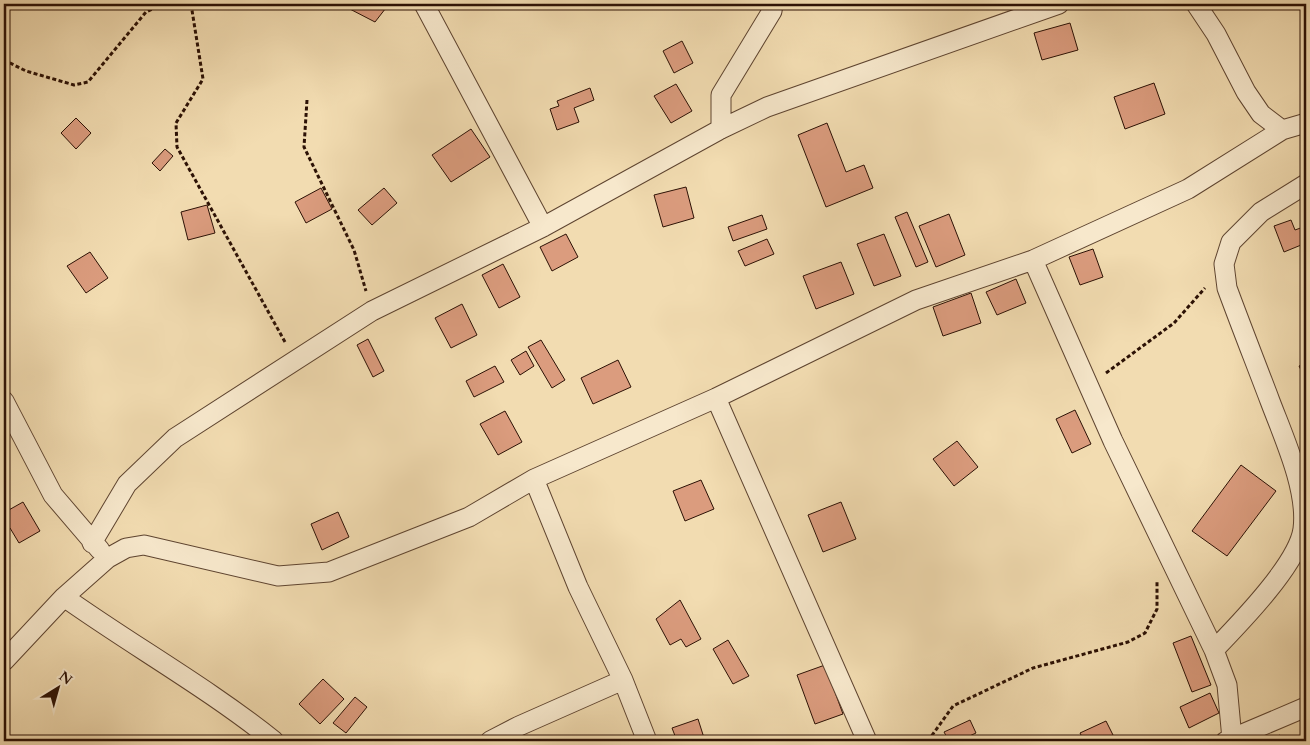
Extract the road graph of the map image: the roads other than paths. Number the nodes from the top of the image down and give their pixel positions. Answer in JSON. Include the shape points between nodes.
{"nodes":[{"id":1,"x":424,"y":4,"type":"edge"},
{"id":2,"x":773,"y":4,"type":"edge"},
{"id":3,"x":1060,"y":4,"type":"edge"},
{"id":4,"x":1196,"y":4,"type":"edge"},
{"id":5,"x":1306,"y":124,"type":"edge"},
{"id":6,"x":721,"y":129,"type":"junction"},
{"id":7,"x":1282,"y":130,"type":"junction"},
{"id":8,"x":1306,"y":184,"type":"edge"},
{"id":9,"x":543,"y":226,"type":"junction"},
{"id":10,"x":1033,"y":260,"type":"junction"},
{"id":11,"x":716,"y":398,"type":"junction"},
{"id":12,"x":4,"y":400,"type":"edge"},
{"id":13,"x":534,"y":479,"type":"junction"},
{"id":14,"x":92,"y":543,"type":"junction"},
{"id":15,"x":108,"y":558,"type":"junction"},
{"id":16,"x":64,"y":597,"type":"junction"},
{"id":17,"x":1214,"y":650,"type":"junction"},
{"id":18,"x":7,"y":651,"type":"edge"},
{"id":19,"x":623,"y":680,"type":"junction"},
{"id":20,"x":1306,"y":707,"type":"edge"},
{"id":21,"x":1229,"y":740,"type":"edge"},
{"id":22,"x":274,"y":741,"type":"edge"},
{"id":23,"x":490,"y":741,"type":"edge"},
{"id":24,"x":647,"y":741,"type":"edge"},
{"id":25,"x":866,"y":741,"type":"edge"}],
"edges":[{"from":1,"to":9,"type":"street"},
{"from":2,"to":6,"type":"street","via":[[772,11],[721,95]]},
{"from":3,"to":6,"type":"street","via":[[767,107]]},
{"from":4,"to":7,"type":"street","via":[[1261,114]]},
{"from":5,"to":7,"type":"street"},
{"from":6,"to":9,"type":"street"},
{"from":7,"to":10,"type":"street","via":[[1188,189]]},
{"from":8,"to":17,"type":"street","via":[[1261,212],[1231,242],[1224,264],[1227,288],[1292,460],[1302,500],[1303,530],[1292,556],[1260,600]]},
{"from":9,"to":14,"type":"street","via":[[372,311],[175,438],[127,484]]},
{"from":10,"to":11,"type":"street","via":[[916,300]]},
{"from":10,"to":17,"type":"street","via":[[1113,441]]},
{"from":11,"to":13,"type":"street"},
{"from":11,"to":25,"type":"street"},
{"from":12,"to":14,"type":"street","via":[[53,495]]},
{"from":13,"to":15,"type":"street","via":[[468,517],[329,572],[278,576],[144,545],[126,548]]},
{"from":13,"to":19,"type":"street","via":[[578,587]]},
{"from":14,"to":15,"type":"street"},
{"from":15,"to":16,"type":"street"},
{"from":16,"to":18,"type":"street"},
{"from":16,"to":22,"type":"street","via":[[240,714]]},
{"from":17,"to":21,"type":"street","via":[[1227,685]]},
{"from":19,"to":23,"type":"street"},
{"from":19,"to":24,"type":"street"},
{"from":20,"to":21,"type":"street"}]}
